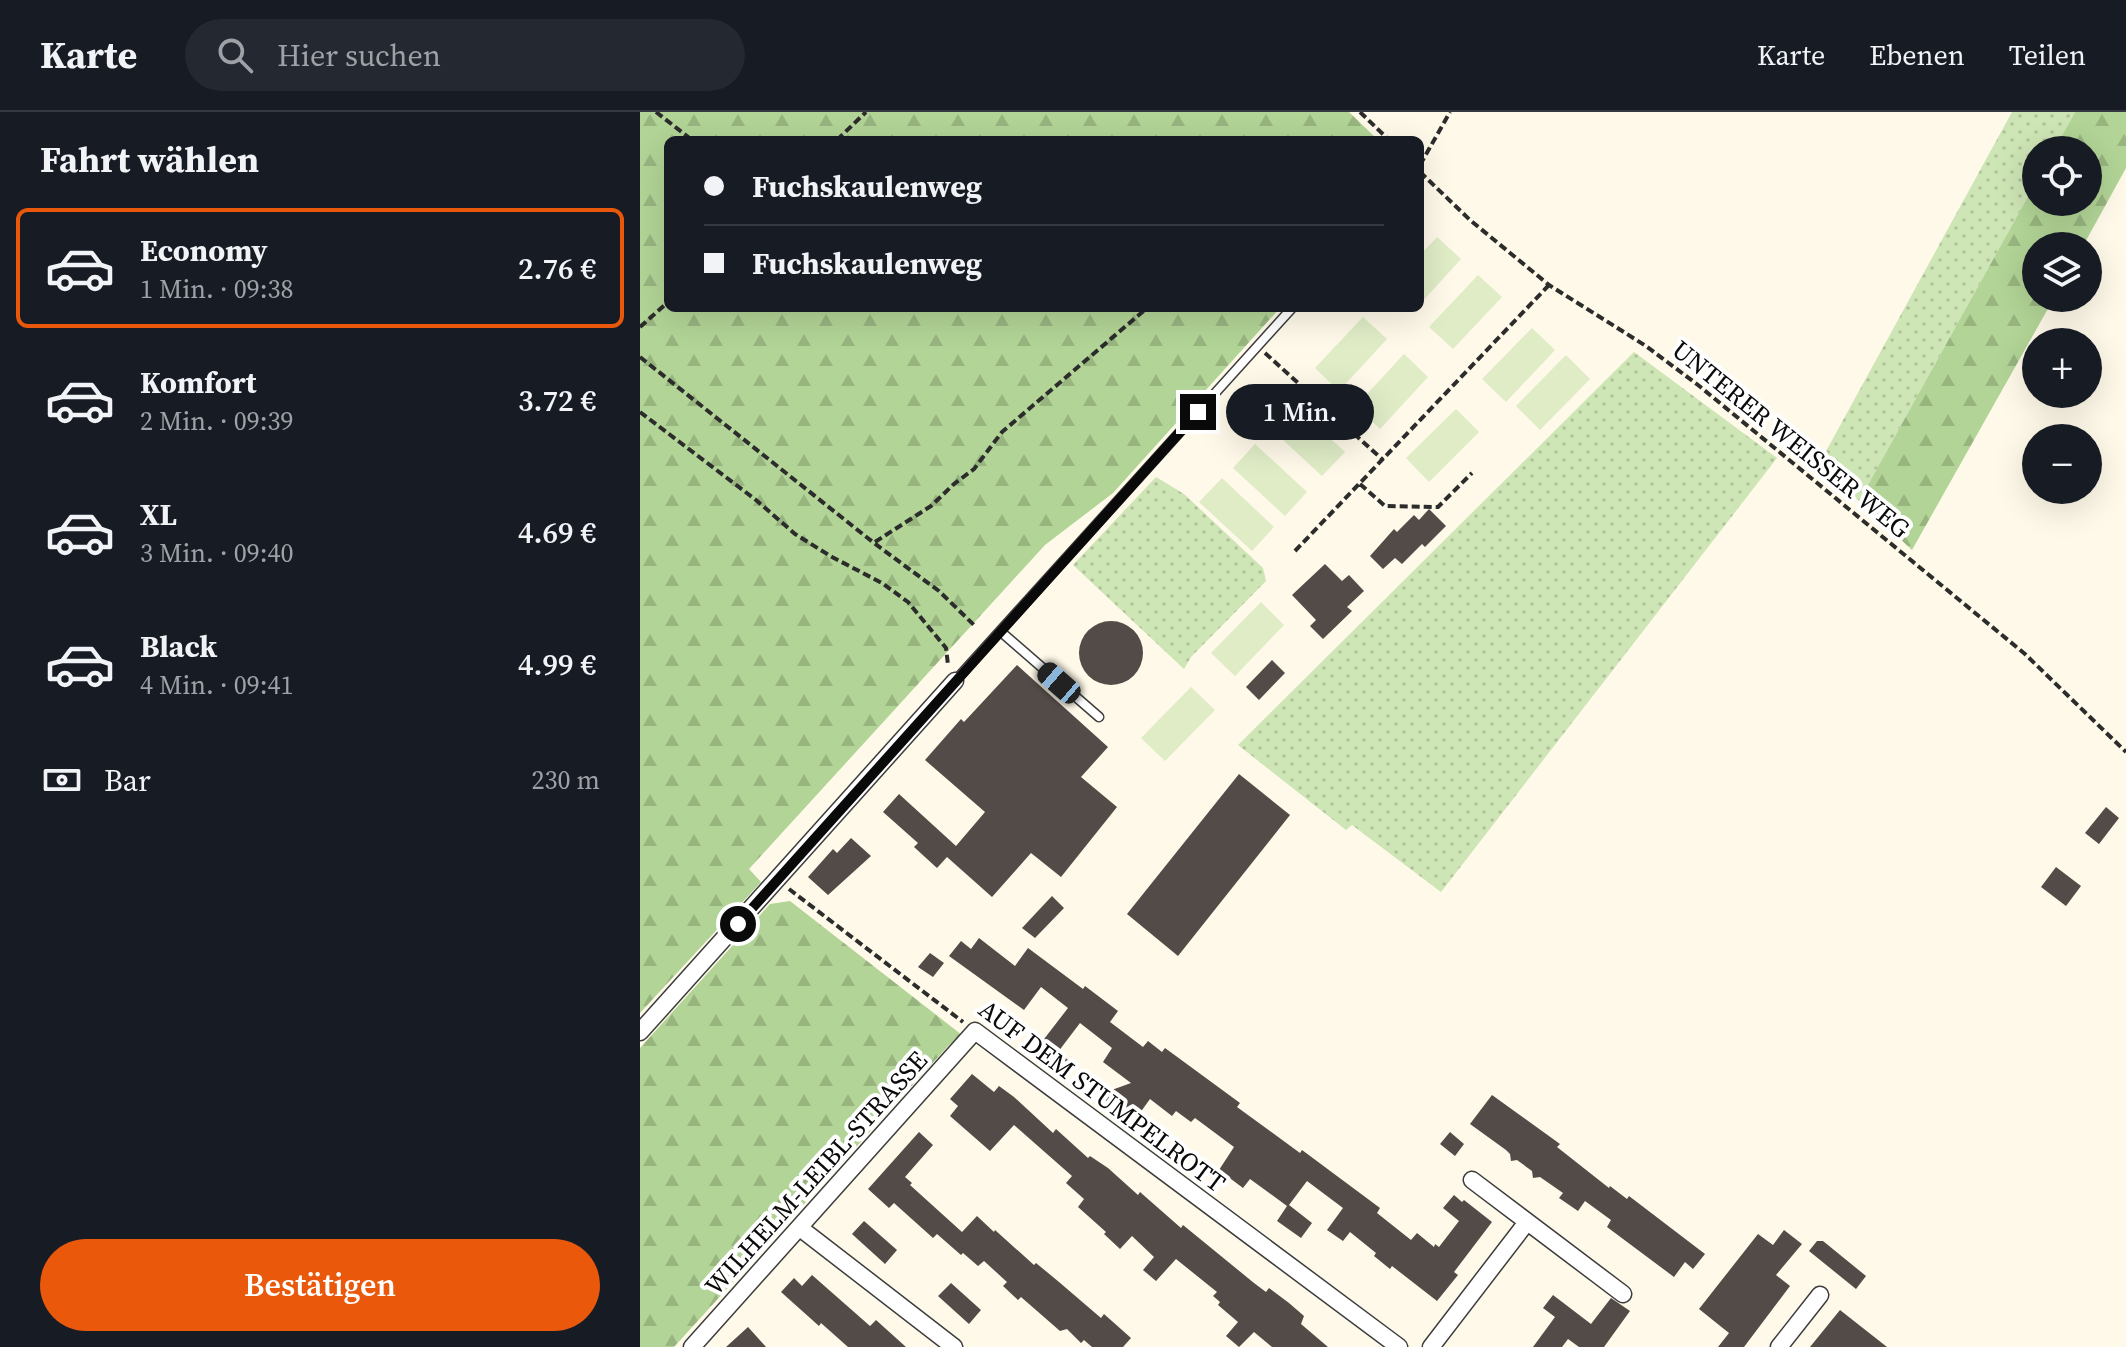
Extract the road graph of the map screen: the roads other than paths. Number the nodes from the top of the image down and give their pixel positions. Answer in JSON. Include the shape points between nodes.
{"nodes":[{"id":1,"x":1288,"y":312,"type":"edge"},
{"id":2,"x":1000,"y":631,"type":"junction"},
{"id":3,"x":955,"y":681,"type":"joint"},
{"id":4,"x":1099,"y":717,"type":"dead end"},
{"id":5,"x":975,"y":1031,"type":"joint"},
{"id":6,"x":640,"y":1032,"type":"edge"},
{"id":7,"x":1472,"y":1180,"type":"dead end"},
{"id":8,"x":1527,"y":1222,"type":"junction"},
{"id":9,"x":800,"y":1228,"type":"junction"},
{"id":10,"x":1623,"y":1294,"type":"dead end"},
{"id":11,"x":1820,"y":1295,"type":"dead end"},
{"id":12,"x":692,"y":1347,"type":"edge"},
{"id":13,"x":954,"y":1347,"type":"edge"},
{"id":14,"x":1399,"y":1347,"type":"edge"},
{"id":15,"x":1431,"y":1347,"type":"edge"},
{"id":16,"x":1779,"y":1347,"type":"edge"}],
"edges":[{"from":1,"to":2,"type":"lane"},
{"from":2,"to":3,"type":"lane"},
{"from":2,"to":4,"type":"lane"},
{"from":3,"to":6,"type":"street"},
{"from":5,"to":9,"type":"street","name":"WILHELM-LEIBL-STRASSE"},
{"from":5,"to":14,"type":"street","name":"AUF DEM STUMPELROTT"},
{"from":7,"to":8,"type":"street"},
{"from":8,"to":10,"type":"street"},
{"from":8,"to":15,"type":"street"},
{"from":9,"to":12,"type":"street","name":"WILHELM-LEIBL-STRASSE"},
{"from":9,"to":13,"type":"street"},
{"from":11,"to":16,"type":"street"}]}
